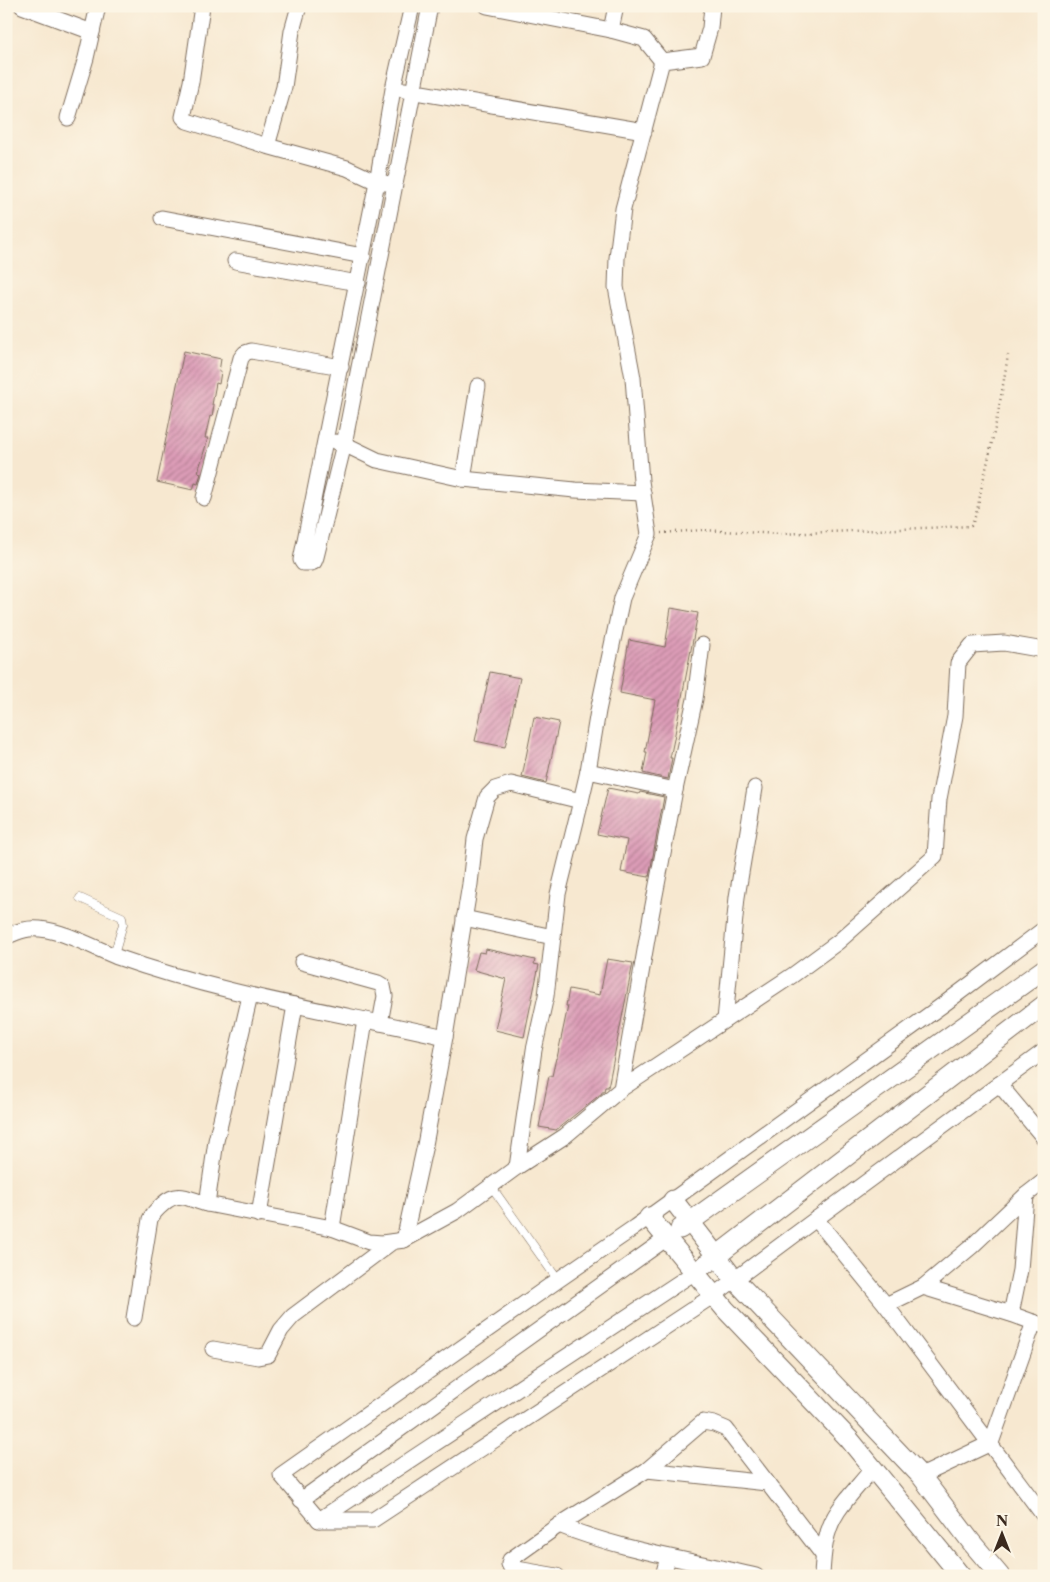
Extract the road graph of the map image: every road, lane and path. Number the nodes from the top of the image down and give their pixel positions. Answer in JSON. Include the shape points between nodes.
{"nodes":[{"id":1,"x":22,"y":6,"type":"edge"},
{"id":2,"x":98,"y":6,"type":"edge"},
{"id":3,"x":202,"y":6,"type":"edge"},
{"id":4,"x":299,"y":6,"type":"edge"},
{"id":5,"x":412,"y":6,"type":"edge"},
{"id":6,"x":430,"y":6,"type":"edge"},
{"id":7,"x":487,"y":6,"type":"edge"},
{"id":8,"x":616,"y":6,"type":"edge"},
{"id":9,"x":712,"y":6,"type":"edge"},
{"id":10,"x":523,"y":10,"type":"edge"},
{"id":11,"x":611,"y":30,"type":"junction"},
{"id":12,"x":92,"y":32,"type":"junction"},
{"id":13,"x":662,"y":60,"type":"junction"},
{"id":14,"x":393,"y":89,"type":"junction"},
{"id":15,"x":414,"y":91,"type":"junction"},
{"id":16,"x":68,"y":118,"type":"dead end"},
{"id":17,"x":644,"y":131,"type":"junction"},
{"id":18,"x":267,"y":146,"type":"junction"},
{"id":19,"x":377,"y":182,"type":"junction"},
{"id":20,"x":395,"y":185,"type":"junction"},
{"id":21,"x":162,"y":218,"type":"dead end"},
{"id":22,"x":363,"y":256,"type":"junction"},
{"id":23,"x":235,"y":261,"type":"dead end"},
{"id":24,"x":358,"y":283,"type":"junction"},
{"id":25,"x":1008,"y":355,"type":"dead end"},
{"id":26,"x":341,"y":367,"type":"junction"},
{"id":27,"x":478,"y":386,"type":"dead end"},
{"id":28,"x":327,"y":440,"type":"junction"},
{"id":29,"x":344,"y":444,"type":"junction"},
{"id":30,"x":463,"y":480,"type":"junction"},
{"id":31,"x":643,"y":494,"type":"junction"},
{"id":32,"x":204,"y":498,"type":"dead end"},
{"id":33,"x":649,"y":534,"type":"junction"},
{"id":34,"x":702,"y":645,"type":"dead end"},
{"id":35,"x":1044,"y":650,"type":"edge"},
{"id":36,"x":588,"y":771,"type":"junction"},
{"id":37,"x":755,"y":788,"type":"dead end"},
{"id":38,"x":674,"y":790,"type":"junction"},
{"id":39,"x":581,"y":801,"type":"junction"},
{"id":40,"x":80,"y":898,"type":"dead end"},
{"id":41,"x":464,"y":918,"type":"junction"},
{"id":42,"x":1044,"y":929,"type":"edge"},
{"id":43,"x":6,"y":937,"type":"edge"},
{"id":44,"x":553,"y":937,"type":"junction"},
{"id":45,"x":114,"y":955,"type":"junction"},
{"id":46,"x":302,"y":962,"type":"dead end"},
{"id":47,"x":1044,"y":969,"type":"edge"},
{"id":48,"x":250,"y":996,"type":"junction"},
{"id":49,"x":295,"y":1005,"type":"junction"},
{"id":50,"x":1044,"y":1005,"type":"edge"},
{"id":51,"x":365,"y":1020,"type":"junction"},
{"id":52,"x":724,"y":1020,"type":"junction"},
{"id":53,"x":380,"y":1023,"type":"junction"},
{"id":54,"x":445,"y":1037,"type":"junction"},
{"id":55,"x":1044,"y":1051,"type":"edge"},
{"id":56,"x":999,"y":1084,"type":"junction"},
{"id":57,"x":621,"y":1089,"type":"junction"},
{"id":58,"x":1044,"y":1138,"type":"edge"},
{"id":59,"x":517,"y":1167,"type":"junction"},
{"id":60,"x":1044,"y":1182,"type":"edge"},
{"id":61,"x":491,"y":1186,"type":"junction"},
{"id":62,"x":1026,"y":1195,"type":"junction"},
{"id":63,"x":673,"y":1200,"type":"junction"},
{"id":64,"x":206,"y":1204,"type":"junction"},
{"id":65,"x":258,"y":1215,"type":"junction"},
{"id":66,"x":649,"y":1217,"type":"junction"},
{"id":67,"x":816,"y":1219,"type":"junction"},
{"id":68,"x":690,"y":1223,"type":"junction"},
{"id":69,"x":332,"y":1228,"type":"junction"},
{"id":70,"x":667,"y":1238,"type":"junction"},
{"id":71,"x":398,"y":1241,"type":"junction"},
{"id":72,"x":716,"y":1257,"type":"junction"},
{"id":73,"x":695,"y":1272,"type":"junction"},
{"id":74,"x":558,"y":1280,"type":"junction"},
{"id":75,"x":735,"y":1280,"type":"junction"},
{"id":76,"x":923,"y":1287,"type":"junction"},
{"id":77,"x":714,"y":1295,"type":"junction"},
{"id":78,"x":886,"y":1305,"type":"junction"},
{"id":79,"x":1011,"y":1314,"type":"junction"},
{"id":80,"x":134,"y":1318,"type":"dead end"},
{"id":81,"x":1039,"y":1324,"type":"edge"},
{"id":82,"x":213,"y":1349,"type":"dead end"},
{"id":83,"x":991,"y":1443,"type":"junction"},
{"id":84,"x":873,"y":1468,"type":"junction"},
{"id":85,"x":647,"y":1470,"type":"junction"},
{"id":86,"x":921,"y":1476,"type":"junction"},
{"id":87,"x":767,"y":1483,"type":"junction"},
{"id":88,"x":301,"y":1500,"type":"junction"},
{"id":89,"x":1044,"y":1516,"type":"edge"},
{"id":90,"x":319,"y":1520,"type":"junction"},
{"id":91,"x":559,"y":1524,"type":"junction"},
{"id":92,"x":823,"y":1555,"type":"junction"},
{"id":93,"x":668,"y":1557,"type":"junction"},
{"id":94,"x":740,"y":1574,"type":"edge"},
{"id":95,"x":556,"y":1576,"type":"edge"},
{"id":96,"x":663,"y":1576,"type":"edge"},
{"id":97,"x":756,"y":1576,"type":"edge"},
{"id":98,"x":822,"y":1576,"type":"edge"},
{"id":99,"x":961,"y":1576,"type":"edge"},
{"id":100,"x":1000,"y":1576,"type":"edge"}],
"edges":[{"from":1,"to":12,"type":"street"},
{"from":2,"to":12,"type":"street"},
{"from":3,"to":18,"type":"street","via":[[183,117]]},
{"from":4,"to":18,"type":"street","via":[[284,87]]},
{"from":5,"to":14,"type":"street"},
{"from":6,"to":15,"type":"street"},
{"from":7,"to":10,"type":"street"},
{"from":8,"to":11,"type":"street"},
{"from":9,"to":13,"type":"street","via":[[702,56]]},
{"from":10,"to":11,"type":"street"},
{"from":11,"to":13,"type":"street","via":[[644,39]]},
{"from":12,"to":16,"type":"street"},
{"from":13,"to":17,"type":"street"},
{"from":14,"to":15,"type":"street"},
{"from":14,"to":19,"type":"street"},
{"from":15,"to":17,"type":"street"},
{"from":15,"to":20,"type":"street"},
{"from":17,"to":31,"type":"street","via":[[624,209],[616,287],[633,378]]},
{"from":18,"to":19,"type":"street","via":[[347,168]]},
{"from":19,"to":20,"type":"street"},
{"from":19,"to":22,"type":"street"},
{"from":20,"to":29,"type":"street"},
{"from":21,"to":22,"type":"street"},
{"from":22,"to":24,"type":"street"},
{"from":23,"to":24,"type":"street"},
{"from":24,"to":26,"type":"street"},
{"from":25,"to":33,"type":"path","via":[[993,445],[971,526],[780,534],[702,530]]},
{"from":26,"to":28,"type":"street"},
{"from":26,"to":32,"type":"street","via":[[251,351],[245,353]]},
{"from":27,"to":30,"type":"street"},
{"from":28,"to":29,"type":"street"},
{"from":28,"to":29,"type":"street","via":[[301,560],[306,564],[316,558]]},
{"from":29,"to":30,"type":"street","via":[[377,460]]},
{"from":30,"to":31,"type":"street"},
{"from":31,"to":33,"type":"street"},
{"from":33,"to":36,"type":"street","via":[[622,598]]},
{"from":34,"to":38,"type":"street","via":[[695,699]]},
{"from":35,"to":52,"type":"street","via":[[1004,643],[972,645],[958,663],[955,716],[939,799],[935,856],[838,942]]},
{"from":36,"to":38,"type":"street"},
{"from":36,"to":39,"type":"street"},
{"from":37,"to":52,"type":"street","via":[[736,897]]},
{"from":38,"to":57,"type":"street"},
{"from":39,"to":41,"type":"street","via":[[511,784],[495,789],[487,797],[475,839]]},
{"from":39,"to":44,"type":"street","via":[[558,894]]},
{"from":40,"to":45,"type":"lane","via":[[122,917]]},
{"from":41,"to":44,"type":"street"},
{"from":41,"to":54,"type":"street"},
{"from":42,"to":63,"type":"street"},
{"from":43,"to":45,"type":"street","via":[[25,929],[43,930]]},
{"from":44,"to":59,"type":"street"},
{"from":45,"to":48,"type":"street"},
{"from":46,"to":53,"type":"street","via":[[383,986],[385,993]]},
{"from":47,"to":68,"type":"street"},
{"from":48,"to":49,"type":"street"},
{"from":48,"to":64,"type":"street","via":[[216,1140]]},
{"from":49,"to":51,"type":"street"},
{"from":49,"to":65,"type":"street"},
{"from":50,"to":72,"type":"street"},
{"from":51,"to":53,"type":"street"},
{"from":51,"to":69,"type":"street"},
{"from":52,"to":57,"type":"street"},
{"from":53,"to":54,"type":"street"},
{"from":54,"to":71,"type":"street","via":[[425,1145]]},
{"from":55,"to":56,"type":"street"},
{"from":56,"to":58,"type":"street"},
{"from":56,"to":67,"type":"street"},
{"from":57,"to":59,"type":"street","via":[[565,1136]]},
{"from":59,"to":61,"type":"street"},
{"from":60,"to":62,"type":"street"},
{"from":61,"to":71,"type":"street","via":[[457,1211]]},
{"from":61,"to":74,"type":"lane"},
{"from":62,"to":76,"type":"street"},
{"from":62,"to":79,"type":"street","via":[[1020,1270]]},
{"from":63,"to":66,"type":"street"},
{"from":63,"to":68,"type":"street"},
{"from":64,"to":65,"type":"street"},
{"from":64,"to":80,"type":"street","via":[[172,1196],[154,1212],[150,1219]]},
{"from":65,"to":69,"type":"street"},
{"from":66,"to":70,"type":"street"},
{"from":66,"to":74,"type":"street"},
{"from":67,"to":75,"type":"street"},
{"from":67,"to":78,"type":"street"},
{"from":68,"to":70,"type":"street"},
{"from":68,"to":72,"type":"street"},
{"from":69,"to":71,"type":"street","via":[[369,1242]]},
{"from":70,"to":73,"type":"street"},
{"from":70,"to":88,"type":"street"},
{"from":71,"to":82,"type":"street","via":[[293,1316],[281,1330],[268,1355],[258,1357]]},
{"from":72,"to":73,"type":"street"},
{"from":72,"to":75,"type":"street"},
{"from":73,"to":77,"type":"street"},
{"from":73,"to":90,"type":"street"},
{"from":74,"to":88,"type":"street","via":[[281,1475]]},
{"from":75,"to":77,"type":"street"},
{"from":75,"to":86,"type":"street"},
{"from":76,"to":78,"type":"street"},
{"from":76,"to":79,"type":"street"},
{"from":77,"to":84,"type":"street","via":[[849,1438]]},
{"from":77,"to":90,"type":"street","via":[[373,1520]]},
{"from":78,"to":83,"type":"street"},
{"from":79,"to":81,"type":"street"},
{"from":81,"to":83,"type":"street"},
{"from":83,"to":86,"type":"street"},
{"from":83,"to":89,"type":"street"},
{"from":84,"to":92,"type":"street","via":[[838,1512],[830,1526]]},
{"from":84,"to":99,"type":"street"},
{"from":85,"to":87,"type":"street"},
{"from":85,"to":87,"type":"street","via":[[702,1422],[726,1430]]},
{"from":85,"to":91,"type":"street"},
{"from":86,"to":100,"type":"street"},
{"from":87,"to":92,"type":"street"},
{"from":88,"to":90,"type":"street"},
{"from":91,"to":93,"type":"street"},
{"from":91,"to":95,"type":"street","via":[[509,1564],[511,1568]]},
{"from":92,"to":98,"type":"street"},
{"from":93,"to":94,"type":"street"},
{"from":93,"to":96,"type":"street"},
{"from":94,"to":97,"type":"street"}]}
